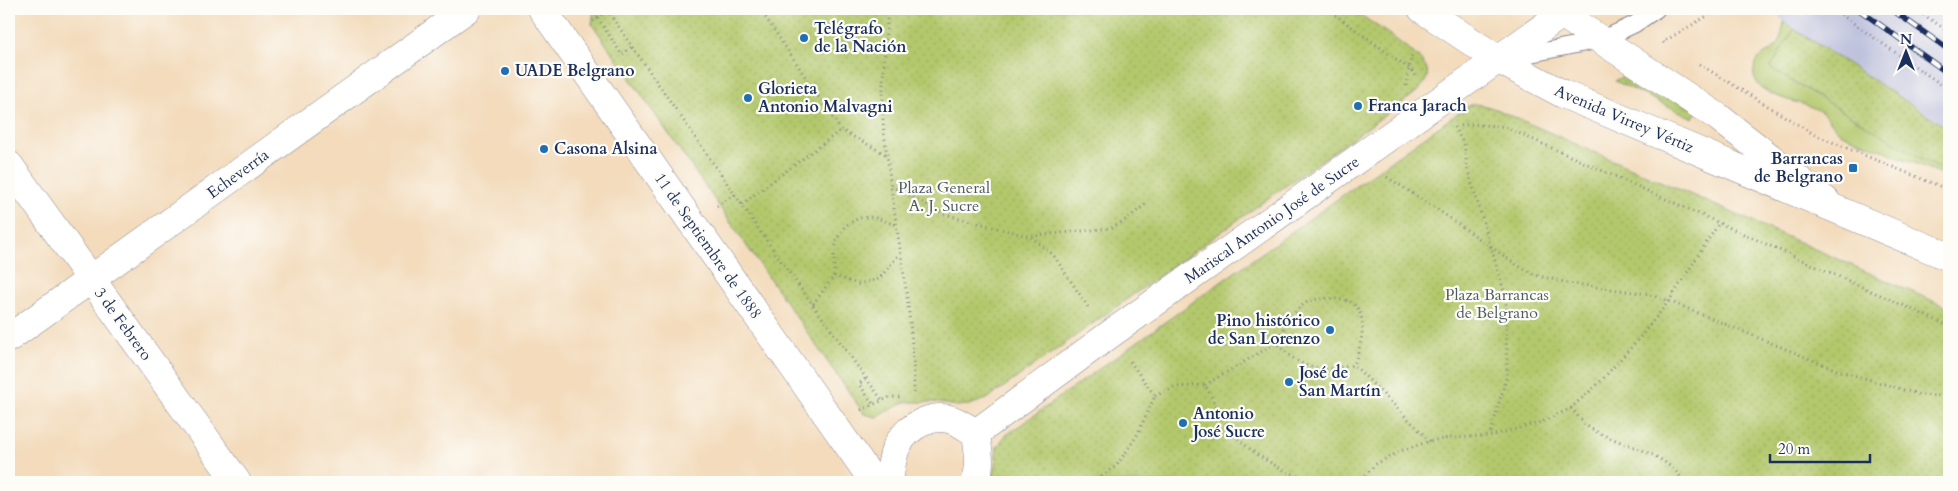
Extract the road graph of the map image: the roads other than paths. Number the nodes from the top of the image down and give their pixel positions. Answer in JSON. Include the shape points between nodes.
{"nodes":[{"id":1,"x":468,"y":9,"type":"edge"},
{"id":2,"x":542,"y":9,"type":"edge"},
{"id":3,"x":1422,"y":9,"type":"edge"},
{"id":4,"x":1658,"y":9,"type":"edge"},
{"id":5,"x":1561,"y":11,"type":"edge"},
{"id":6,"x":1601,"y":40,"type":"junction"},
{"id":7,"x":1499,"y":60,"type":"junction"},
{"id":8,"x":9,"y":165,"type":"edge"},
{"id":9,"x":1836,"y":209,"type":"junction"},
{"id":10,"x":1949,"y":257,"type":"edge"},
{"id":11,"x":92,"y":280,"type":"junction"},
{"id":12,"x":9,"y":338,"type":"edge"},
{"id":13,"x":976,"y":433,"type":"junction"},
{"id":14,"x":237,"y":482,"type":"edge"},
{"id":15,"x":874,"y":482,"type":"edge"},
{"id":16,"x":889,"y":482,"type":"edge"},
{"id":17,"x":975,"y":482,"type":"edge"}],
"edges":[{"from":1,"to":11,"type":"street","name":"Echeverría"},
{"from":2,"to":15,"type":"street","name":"11 de Septiembre de 1888"},
{"from":3,"to":7,"type":"street","name":"Avenida Virrey Vértiz"},
{"from":4,"to":6,"type":"lane"},
{"from":5,"to":6,"type":"street","name":"Avenida Virrey Vértiz"},
{"from":5,"to":7,"type":"street","name":"Mariscal Antonio José de Sucre"},
{"from":6,"to":7,"type":"lane"},
{"from":6,"to":9,"type":"street","name":"Avenida Virrey Vértiz","via":[[1718,117]]},
{"from":7,"to":9,"type":"street","name":"Avenida Virrey Vértiz","via":[[1563,94]]},
{"from":7,"to":13,"type":"street","name":"Mariscal Antonio José de Sucre","via":[[1109,335]]},
{"from":8,"to":11,"type":"street","name":"3 de Febrero"},
{"from":9,"to":10,"type":"street","name":"Avenida Virrey Vértiz"},
{"from":11,"to":12,"type":"street","name":"Echeverría"},
{"from":11,"to":14,"type":"street","name":"3 de Febrero"},
{"from":13,"to":16,"type":"street","via":[[954,420],[937,418],[908,430],[897,445]]},
{"from":13,"to":17,"type":"street","via":[[980,457]]}]}
